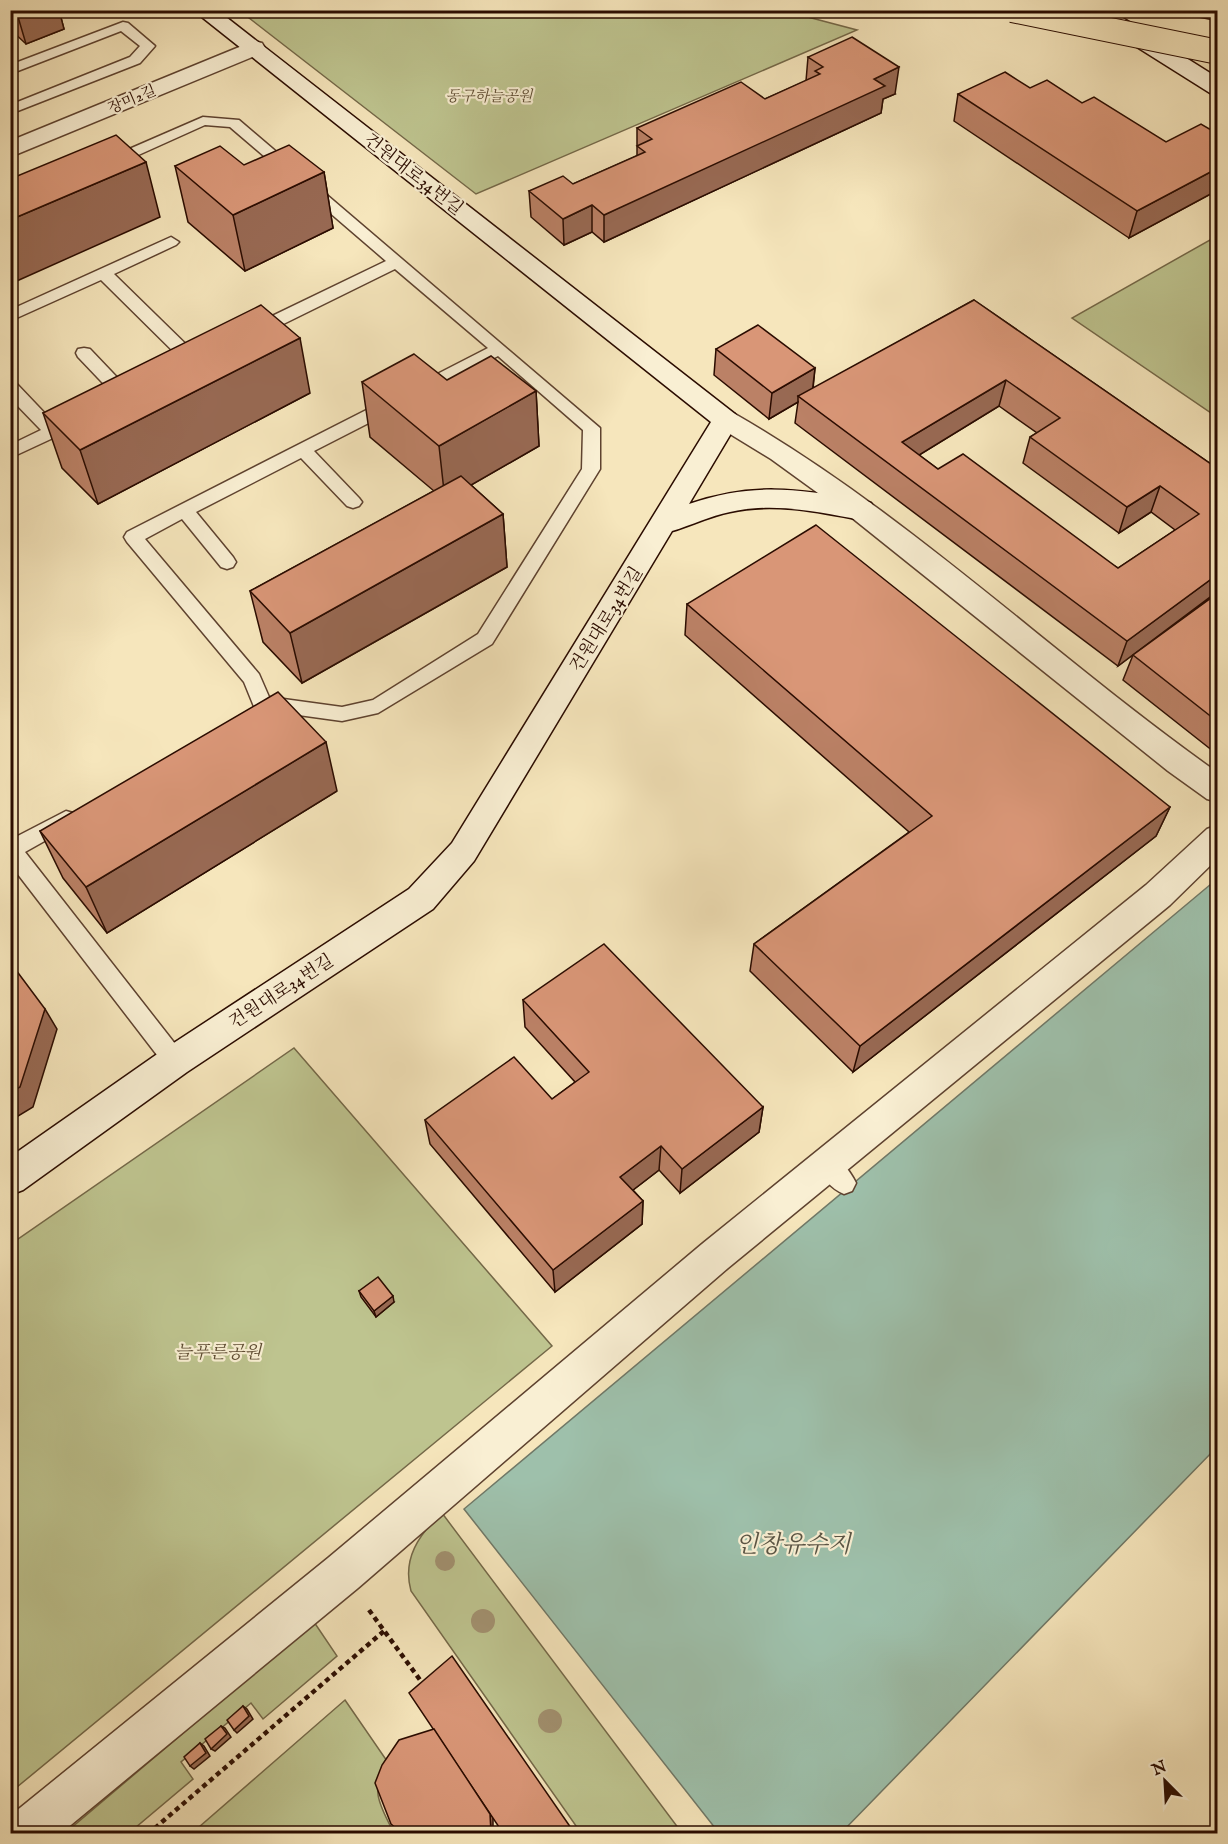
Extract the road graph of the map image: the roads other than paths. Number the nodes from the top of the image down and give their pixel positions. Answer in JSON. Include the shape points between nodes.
{"nodes":[{"id":1,"x":203,"y":10,"type":"edge"},
{"id":2,"x":1012,"y":10,"type":"edge"},
{"id":3,"x":1094,"y":10,"type":"edge"},
{"id":4,"x":1126,"y":10,"type":"edge"},
{"id":5,"x":1200,"y":10,"type":"edge"},
{"id":6,"x":1218,"y":14,"type":"edge"},
{"id":7,"x":254,"y":48,"type":"junction"},
{"id":8,"x":1218,"y":52,"type":"edge"},
{"id":9,"x":1218,"y":69,"type":"edge"},
{"id":10,"x":10,"y":70,"type":"edge"},
{"id":11,"x":1218,"y":88,"type":"edge"},
{"id":12,"x":10,"y":110,"type":"edge"},
{"id":13,"x":10,"y":150,"type":"edge"},
{"id":14,"x":96,"y":168,"type":"edge"},
{"id":15,"x":171,"y":242,"type":"dead end"},
{"id":16,"x":396,"y":262,"type":"junction"},
{"id":17,"x":104,"y":274,"type":"junction"},
{"id":18,"x":10,"y":316,"type":"edge"},
{"id":19,"x":237,"y":341,"type":"edge"},
{"id":20,"x":500,"y":349,"type":"junction"},
{"id":21,"x":84,"y":353,"type":"dead end"},
{"id":22,"x":175,"y":371,"type":"edge"},
{"id":23,"x":10,"y":387,"type":"edge"},
{"id":24,"x":726,"y":420,"type":"junction"},
{"id":25,"x":53,"y":432,"type":"junction"},
{"id":26,"x":303,"y":450,"type":"junction"},
{"id":27,"x":10,"y":452,"type":"edge"},
{"id":28,"x":353,"y":502,"type":"dead end"},
{"id":29,"x":861,"y":510,"type":"junction"},
{"id":30,"x":185,"y":511,"type":"junction"},
{"id":31,"x":664,"y":524,"type":"junction"},
{"id":32,"x":227,"y":562,"type":"dead end"},
{"id":33,"x":262,"y":704,"type":"junction"},
{"id":34,"x":242,"y":715,"type":"edge"},
{"id":35,"x":1218,"y":790,"type":"edge"},
{"id":36,"x":82,"y":809,"type":"edge"},
{"id":37,"x":1218,"y":838,"type":"edge"},
{"id":38,"x":11,"y":849,"type":"edge"},
{"id":39,"x":174,"y":1061,"type":"junction"},
{"id":40,"x":10,"y":1178,"type":"edge"},
{"id":41,"x":24,"y":1833,"type":"edge"}],
"edges":[{"from":1,"to":7,"type":"street","name":"건원대로34번길"},
{"from":2,"to":8,"type":"highway","bridge":true},
{"from":3,"to":11,"type":"street"},
{"from":4,"to":9,"type":"street"},
{"from":5,"to":6,"type":"highway"},
{"from":7,"to":13,"type":"street","name":"장미2길"},
{"from":7,"to":24,"type":"street","name":"건원대로34번길"},
{"from":10,"to":12,"type":"lane","via":[[123,26],[148,46],[135,60]]},
{"from":14,"to":16,"type":"lane","via":[[203,121],[234,123]]},
{"from":15,"to":17,"type":"lane"},
{"from":16,"to":19,"type":"lane"},
{"from":16,"to":20,"type":"lane"},
{"from":17,"to":18,"type":"lane"},
{"from":17,"to":22,"type":"lane","via":[[200,359]]},
{"from":20,"to":26,"type":"lane"},
{"from":20,"to":33,"type":"lane","via":[[592,428],[591,469],[485,639],[378,706],[342,714]]},
{"from":21,"to":25,"type":"lane","via":[[130,393]]},
{"from":23,"to":25,"type":"lane"},
{"from":24,"to":29,"type":"street","via":[[781,452]]},
{"from":24,"to":31,"type":"street","name":"건원대로34번길"},
{"from":25,"to":27,"type":"lane"},
{"from":26,"to":28,"type":"lane"},
{"from":26,"to":30,"type":"lane"},
{"from":29,"to":31,"type":"street","via":[[770,498],[738,500]]},
{"from":29,"to":35,"type":"street"},
{"from":30,"to":32,"type":"lane"},
{"from":30,"to":33,"type":"lane","via":[[133,537],[252,679]]},
{"from":31,"to":39,"type":"street","name":"건원대로34번길","via":[[463,852],[421,899]]},
{"from":33,"to":34,"type":"lane"},
{"from":36,"to":38,"type":"lane"},
{"from":37,"to":41,"type":"street","via":[[1158,896],[836,1174],[715,1256],[343,1573]]},
{"from":38,"to":39,"type":"lane"},
{"from":39,"to":40,"type":"street","name":"건원대로34번길"}]}
